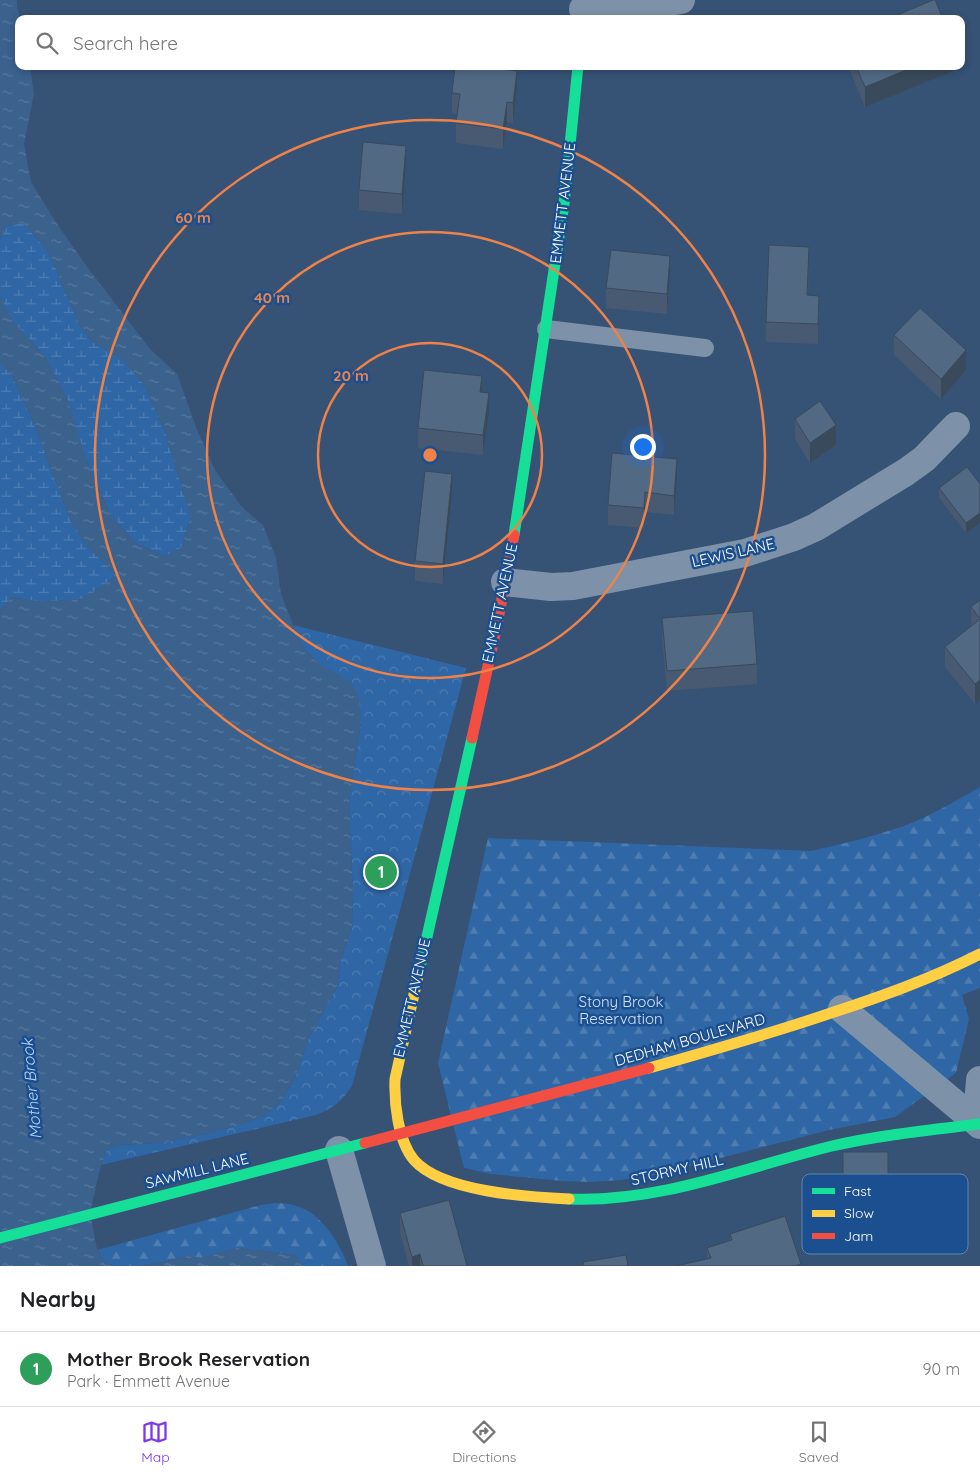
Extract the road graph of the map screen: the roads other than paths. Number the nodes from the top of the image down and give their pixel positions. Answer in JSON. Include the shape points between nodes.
{"nodes":[{"id":1,"x":682,"y":0,"type":"edge"},
{"id":2,"x":583,"y":9,"type":"edge"},
{"id":3,"x":578,"y":70,"type":"edge"},
{"id":4,"x":546,"y":329,"type":"junction"},
{"id":5,"x":705,"y":348,"type":"dead end"},
{"id":6,"x":956,"y":426,"type":"dead end"},
{"id":7,"x":506,"y":582,"type":"junction"},
{"id":8,"x":980,"y":954,"type":"edge"},
{"id":9,"x":842,"y":1009,"type":"junction"},
{"id":10,"x":980,"y":1080,"type":"edge"},
{"id":11,"x":980,"y":1125,"type":"edge"},
{"id":12,"x":401,"y":1134,"type":"junction"},
{"id":13,"x":339,"y":1150,"type":"junction"},
{"id":14,"x":0,"y":1238,"type":"edge"},
{"id":15,"x":372,"y":1266,"type":"edge"}],
"edges":[{"from":1,"to":2,"type":"street"},
{"from":3,"to":4,"type":"street","name":"EMMETT AVENUE","via":[[564,204]]},
{"from":4,"to":5,"type":"lane"},
{"from":4,"to":7,"type":"street","name":"EMMETT AVENUE"},
{"from":6,"to":7,"type":"street","name":"LEWIS LANE","via":[[924,459],[906,472],[816,527],[771,546],[573,586],[551,588]]},
{"from":7,"to":12,"type":"street","name":"EMMETT AVENUE","via":[[398,1062],[394,1096]]},
{"from":8,"to":9,"type":"street","name":"DEDHAM BOULEVARD","via":[[898,990]]},
{"from":9,"to":11,"type":"street"},
{"from":9,"to":12,"type":"street","name":"DEDHAM BOULEVARD","via":[[622,1076]]},
{"from":10,"to":11,"type":"street"},
{"from":11,"to":12,"type":"street","name":"STORMY HILL","via":[[897,1134],[833,1146],[654,1192],[592,1199],[488,1191],[441,1179],[414,1161]]},
{"from":12,"to":13,"type":"street","name":"SAWMILL LANE"},
{"from":13,"to":14,"type":"street","name":"SAWMILL LANE"},
{"from":13,"to":15,"type":"street"}]}
